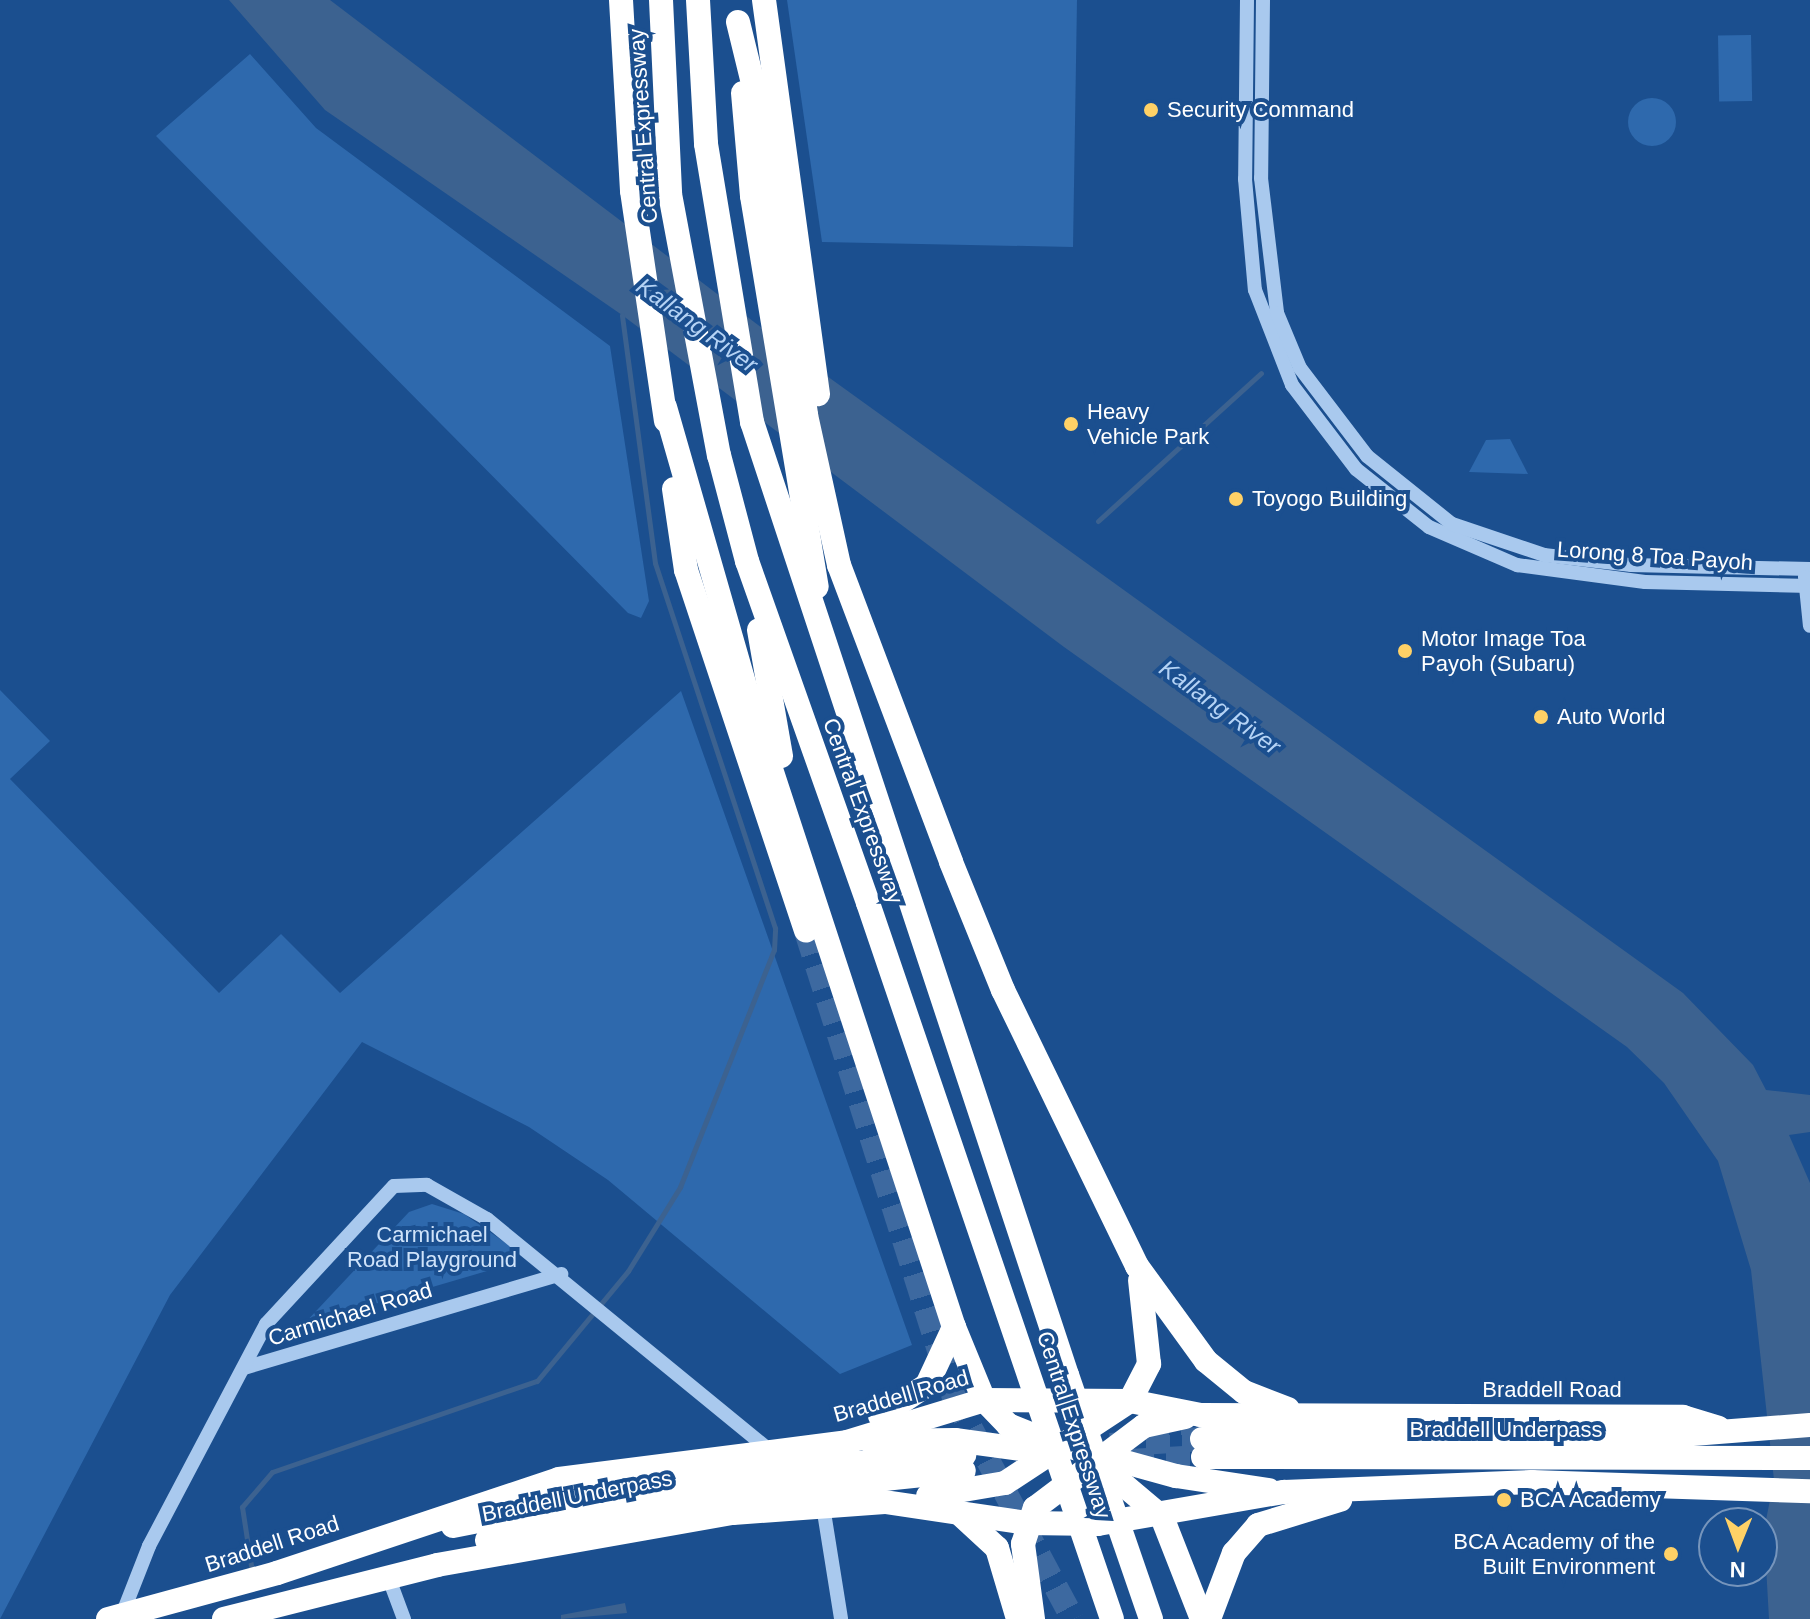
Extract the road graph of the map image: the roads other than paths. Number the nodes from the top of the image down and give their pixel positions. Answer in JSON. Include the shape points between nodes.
{"nodes":[{"id":1,"x":621,"y":0,"type":"edge"},
{"id":2,"x":661,"y":0,"type":"edge"},
{"id":3,"x":698,"y":0,"type":"edge"},
{"id":4,"x":764,"y":0,"type":"edge"},
{"id":5,"x":1247,"y":0,"type":"edge"},
{"id":6,"x":1263,"y":0,"type":"edge"},
{"id":7,"x":738,"y":11,"type":"edge"},
{"id":8,"x":773,"y":195,"type":"junction"},
{"id":9,"x":665,"y":407,"type":"junction"},
{"id":10,"x":747,"y":561,"type":"junction"},
{"id":11,"x":1807,"y":569,"type":"edge"},
{"id":12,"x":1808,"y":586,"type":"edge"},
{"id":13,"x":1810,"y":626,"type":"edge"},
{"id":14,"x":1810,"y":636,"type":"edge"},
{"id":15,"x":835,"y":675,"type":"junction"},
{"id":16,"x":792,"y":817,"type":"junction"},
{"id":17,"x":806,"y":931,"type":"tunnel mouth"},
{"id":18,"x":1137,"y":1266,"type":"junction"},
{"id":19,"x":561,"y":1274,"type":"junction"},
{"id":20,"x":954,"y":1327,"type":"junction"},
{"id":21,"x":244,"y":1368,"type":"junction"},
{"id":22,"x":984,"y":1400,"type":"junction"},
{"id":23,"x":1130,"y":1401,"type":"junction"},
{"id":24,"x":1339,"y":1416,"type":"junction"},
{"id":25,"x":1810,"y":1425,"type":"edge"},
{"id":26,"x":1718,"y":1428,"type":"junction"},
{"id":27,"x":1202,"y":1437,"type":"junction"},
{"id":28,"x":847,"y":1442,"type":"junction"},
{"id":29,"x":995,"y":1443,"type":"junction"},
{"id":30,"x":807,"y":1445,"type":"junction"},
{"id":31,"x":768,"y":1449,"type":"junction"},
{"id":32,"x":1062,"y":1451,"type":"junction"},
{"id":33,"x":1810,"y":1458,"type":"edge"},
{"id":34,"x":1093,"y":1461,"type":"junction"},
{"id":35,"x":964,"y":1463,"type":"dead end"},
{"id":36,"x":1005,"y":1483,"type":"junction"},
{"id":37,"x":1385,"y":1488,"type":"junction"},
{"id":38,"x":1810,"y":1491,"type":"edge"},
{"id":39,"x":1284,"y":1492,"type":"junction"},
{"id":40,"x":885,"y":1502,"type":"junction"},
{"id":41,"x":939,"y":1505,"type":"junction"},
{"id":42,"x":823,"y":1506,"type":"junction"},
{"id":43,"x":1162,"y":1517,"type":"junction"},
{"id":44,"x":1027,"y":1523,"type":"junction"},
{"id":45,"x":388,"y":1576,"type":"junction"},
{"id":46,"x":262,"y":1594,"type":"junction"},
{"id":47,"x":115,"y":1617,"type":"edge"},
{"id":48,"x":208,"y":1619,"type":"edge"},
{"id":49,"x":224,"y":1619,"type":"edge"},
{"id":50,"x":404,"y":1619,"type":"edge"},
{"id":51,"x":841,"y":1619,"type":"edge"},
{"id":52,"x":1018,"y":1619,"type":"edge"},
{"id":53,"x":1033,"y":1619,"type":"edge"},
{"id":54,"x":1112,"y":1619,"type":"edge"},
{"id":55,"x":1151,"y":1619,"type":"edge"},
{"id":56,"x":1202,"y":1619,"type":"edge"},
{"id":57,"x":1209,"y":1619,"type":"edge"}],
"edges":[{"from":1,"to":9,"type":"highway","via":[[632,191]]},
{"from":2,"to":10,"type":"highway","name":"Central Expressway","via":[[670,194],[719,455]]},
{"from":3,"to":15,"type":"highway","name":"Central Expressway","via":[[714,208],[734,338],[775,504]]},
{"from":4,"to":8,"type":"highway"},
{"from":5,"to":12,"type":"street","name":"Lorong 8 Toa Payoh","via":[[1245,179],[1255,290],[1292,385],[1356,469],[1429,527],[1517,565],[1645,582]]},
{"from":6,"to":11,"type":"street","name":"Lorong 8 Toa Payoh","via":[[1261,178],[1277,313],[1300,368],[1367,456],[1452,524],[1544,555],[1631,565]]},
{"from":7,"to":8,"type":"highway"},
{"from":8,"to":15,"type":"highway","via":[[798,487]]},
{"from":8,"to":18,"type":"highway","via":[[835,517],[860,612],[1003,990]]},
{"from":9,"to":16,"type":"highway","via":[[753,714]]},
{"from":9,"to":17,"type":"highway","via":[[686,570]]},
{"from":10,"to":16,"type":"highway"},
{"from":10,"to":54,"type":"highway","name":"Central Expressway","bridge":true},
{"from":11,"to":12,"type":"street","name":"Lorong 8 Toa Payoh"},
{"from":12,"to":13,"type":"street","name":"Lorong 8 Toa Payoh"},
{"from":13,"to":14,"type":"street","name":"Lorong 8 Toa Payoh"},
{"from":15,"to":55,"type":"highway","name":"Central Expressway","bridge":true},
{"from":16,"to":20,"type":"highway"},
{"from":18,"to":23,"type":"highway","via":[[1149,1364]]},
{"from":18,"to":24,"type":"highway","via":[[1223,1376],[1269,1403]]},
{"from":19,"to":21,"type":"street","name":"Carmichael Road"},
{"from":19,"to":21,"type":"street","name":"Carmichael Road","via":[[441,1190],[394,1186],[266,1324]]},
{"from":19,"to":31,"type":"street","name":"Carmichael Road"},
{"from":20,"to":22,"type":"highway"},
{"from":20,"to":30,"type":"highway","via":[[943,1362],[918,1394]]},
{"from":21,"to":47,"type":"street","name":"Carmichael Road"},
{"from":22,"to":23,"type":"highway","name":"Braddell Road"},
{"from":22,"to":28,"type":"highway","name":"Braddell Road"},
{"from":22,"to":32,"type":"highway","via":[[1008,1425]]},
{"from":23,"to":27,"type":"highway","name":"Braddell Road"},
{"from":23,"to":32,"type":"highway"},
{"from":24,"to":26,"type":"highway","name":"Braddell Road","via":[[1683,1417]]},
{"from":24,"to":27,"type":"highway","name":"Braddell Road"},
{"from":25,"to":26,"type":"highway"},
{"from":26,"to":27,"type":"highway","name":"Braddell Underpass","via":[[1680,1435]]},
{"from":27,"to":33,"type":"highway","name":"Braddell Underpass"},
{"from":27,"to":34,"type":"highway","via":[[1144,1426]]},
{"from":28,"to":29,"type":"highway"},
{"from":28,"to":30,"type":"highway","name":"Braddell Road"},
{"from":29,"to":32,"type":"highway"},
{"from":29,"to":36,"type":"highway","via":[[1006,1458]]},
{"from":30,"to":31,"type":"highway","name":"Braddell Road"},
{"from":31,"to":46,"type":"highway","name":"Braddell Road","via":[[559,1479]]},
{"from":32,"to":34,"type":"highway"},
{"from":32,"to":36,"type":"highway"},
{"from":34,"to":39,"type":"highway"},
{"from":34,"to":43,"type":"highway"},
{"from":34,"to":44,"type":"highway","via":[[1038,1503]]},
{"from":35,"to":46,"type":"highway","name":"Braddell Underpass","via":[[727,1472],[563,1499]]},
{"from":36,"to":40,"type":"highway"},
{"from":37,"to":38,"type":"highway","name":"Braddell Road","via":[[1532,1482]]},
{"from":37,"to":39,"type":"highway","name":"Braddell Road"},
{"from":37,"to":57,"type":"highway","via":[[1258,1525],[1234,1553]]},
{"from":39,"to":43,"type":"highway","name":"Braddell Road"},
{"from":40,"to":41,"type":"highway","name":"Braddell Road"},
{"from":40,"to":42,"type":"highway","name":"Braddell Road"},
{"from":41,"to":44,"type":"highway","name":"Braddell Road"},
{"from":41,"to":52,"type":"highway","via":[[992,1540]]},
{"from":42,"to":45,"type":"highway","name":"Braddell Road","via":[[606,1533]]},
{"from":42,"to":51,"type":"street"},
{"from":43,"to":44,"type":"highway","name":"Braddell Road"},
{"from":43,"to":56,"type":"highway"},
{"from":44,"to":53,"type":"highway"},
{"from":45,"to":46,"type":"highway","name":"Braddell Road"},
{"from":45,"to":50,"type":"street"},
{"from":46,"to":47,"type":"highway","name":"Braddell Road"},
{"from":46,"to":48,"type":"highway","name":"Braddell Underpass"},
{"from":46,"to":49,"type":"highway","name":"Braddell Road"}]}
